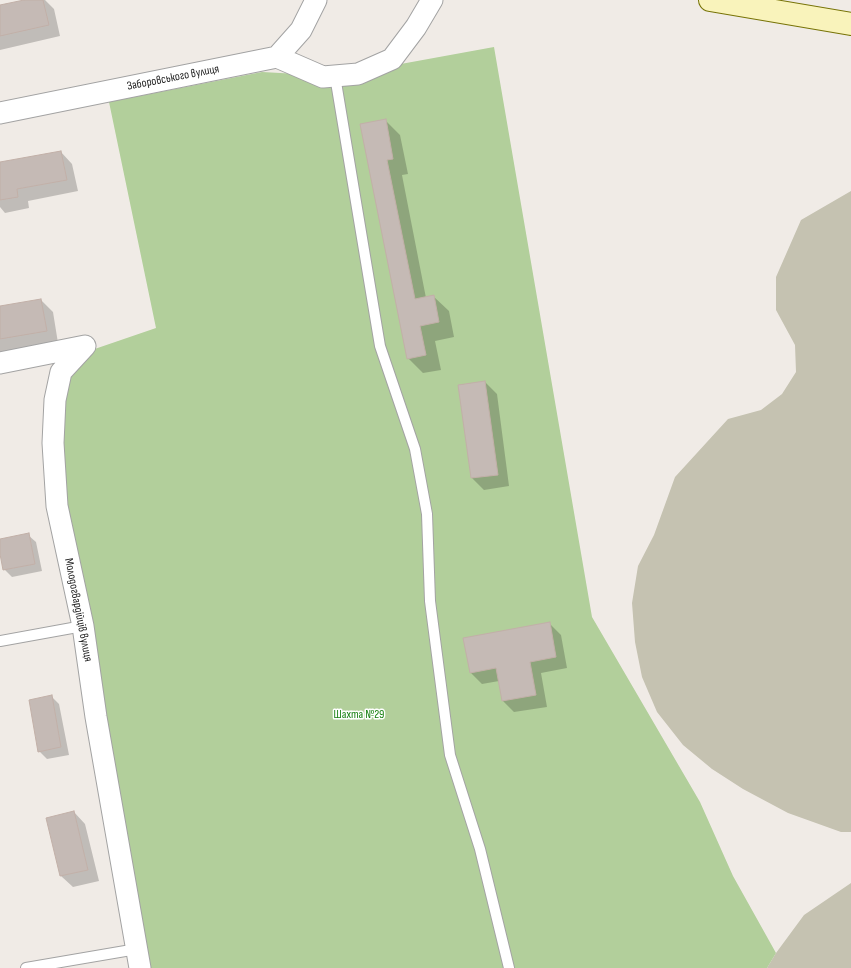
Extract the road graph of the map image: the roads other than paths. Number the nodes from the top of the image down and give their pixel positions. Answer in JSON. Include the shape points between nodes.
{"nodes":[{"id":1,"x":316,"y":0,"type":"edge"},
{"id":2,"x":432,"y":0,"type":"edge"},
{"id":3,"x":710,"y":0,"type":"edge"},
{"id":4,"x":851,"y":24,"type":"edge"},
{"id":5,"x":277,"y":57,"type":"junction"},
{"id":6,"x":335,"y":76,"type":"junction"},
{"id":7,"x":0,"y":113,"type":"edge"},
{"id":8,"x":0,"y":362,"type":"edge"},
{"id":9,"x":83,"y":626,"type":"junction"},
{"id":10,"x":0,"y":641,"type":"edge"},
{"id":11,"x":138,"y":958,"type":"edge"},
{"id":12,"x":26,"y":968,"type":"edge"},
{"id":13,"x":509,"y":968,"type":"edge"}],
"edges":[{"from":1,"to":5,"type":"street","via":[[301,30]]},
{"from":2,"to":6,"type":"street","via":[[392,59],[358,74]]},
{"from":3,"to":4,"type":"main road"},
{"from":5,"to":6,"type":"street","via":[[323,77]]},
{"from":5,"to":7,"type":"street","name":"Заборовського вулиця"},
{"from":6,"to":13,"type":"lane","via":[[380,346],[415,449],[427,514],[430,601],[450,755],[480,849]]},
{"from":8,"to":9,"type":"street","name":"Молодогвардійців вулиця","via":[[85,346],[61,372],[55,400],[53,443],[57,506]]},
{"from":9,"to":10,"type":"lane"},
{"from":9,"to":11,"type":"street","name":"Молодогвардійців вулиця","via":[[96,717]]},
{"from":11,"to":12,"type":"lane"}]}
